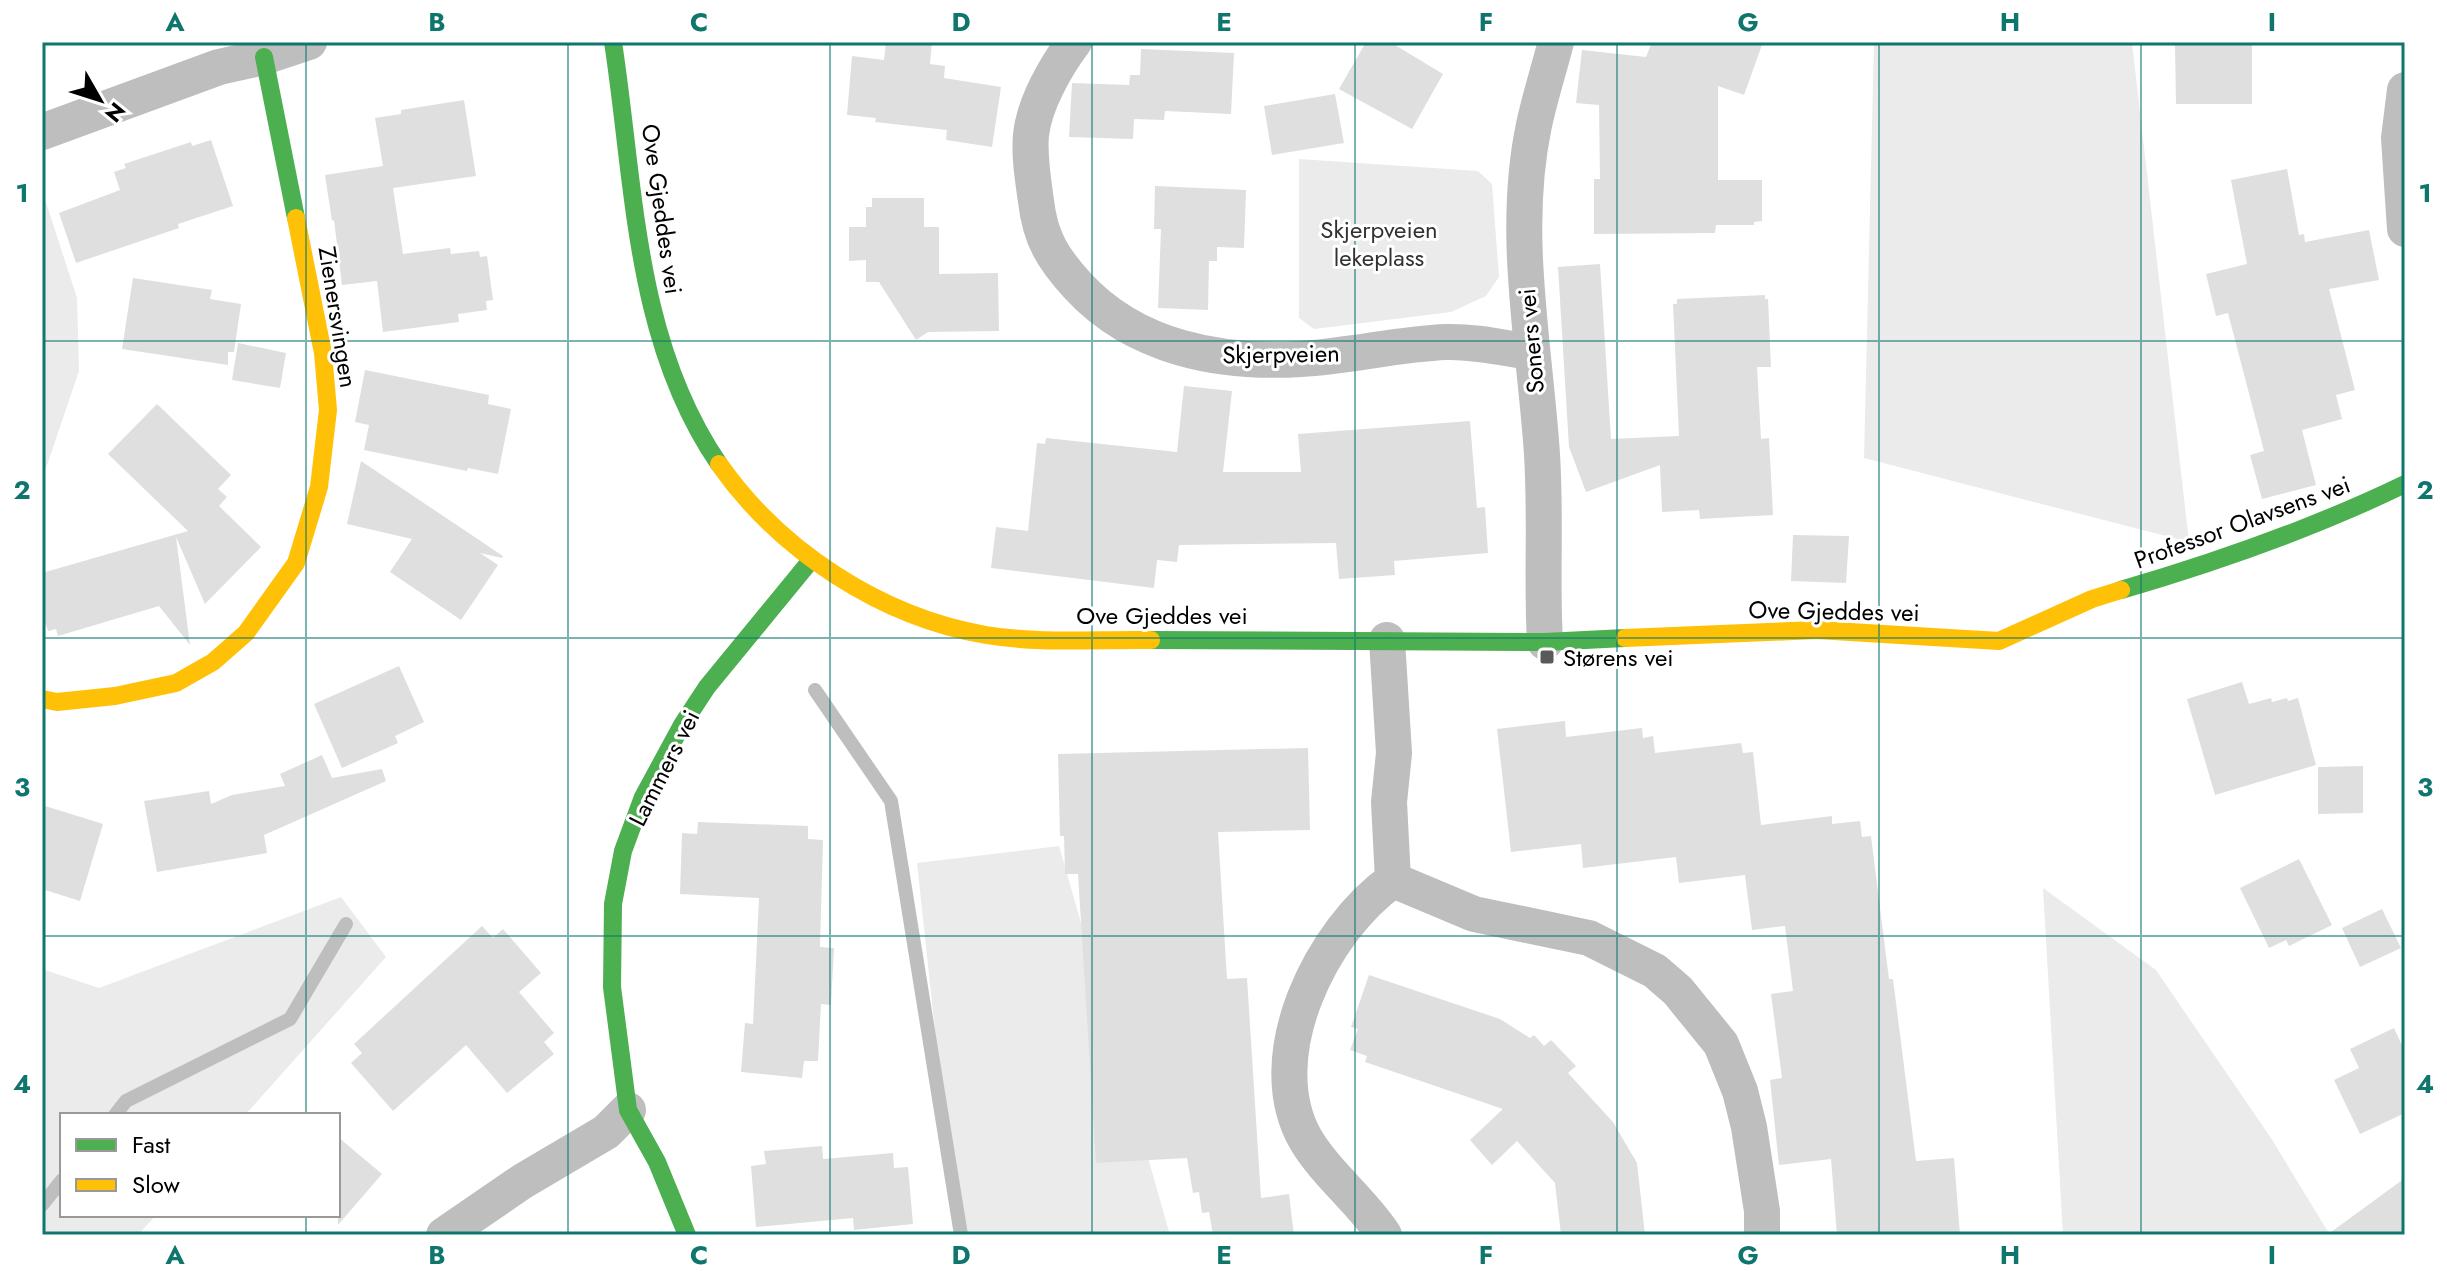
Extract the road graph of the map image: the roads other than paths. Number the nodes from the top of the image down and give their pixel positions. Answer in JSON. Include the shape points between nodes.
{"nodes":[{"id":1,"x":309,"y":42,"type":"edge"},
{"id":2,"x":613,"y":42,"type":"edge"},
{"id":3,"x":1074,"y":42,"type":"edge"},
{"id":4,"x":1556,"y":42,"type":"edge"},
{"id":5,"x":264,"y":57,"type":"junction"},
{"id":6,"x":2405,"y":90,"type":"edge"},
{"id":7,"x":42,"y":132,"type":"edge"},
{"id":8,"x":2405,"y":229,"type":"edge"},
{"id":9,"x":1531,"y":352,"type":"junction"},
{"id":10,"x":2405,"y":484,"type":"edge"},
{"id":11,"x":812,"y":559,"type":"junction"},
{"id":12,"x":2092,"y":599,"type":"joint"},
{"id":13,"x":1387,"y":640,"type":"junction"},
{"id":14,"x":1545,"y":642,"type":"junction"},
{"id":15,"x":42,"y":699,"type":"edge"},
{"id":16,"x":1393,"y":880,"type":"junction"},
{"id":17,"x":628,"y":1110,"type":"junction"},
{"id":18,"x":444,"y":1235,"type":"edge"},
{"id":19,"x":687,"y":1235,"type":"edge"},
{"id":20,"x":1384,"y":1235,"type":"edge"},
{"id":21,"x":1762,"y":1235,"type":"edge"}],
"edges":[{"from":1,"to":5,"type":"street"},
{"from":2,"to":11,"type":"street","name":"Ove Gjeddes vei","via":[[647,294],[679,395],[729,478]]},
{"from":3,"to":9,"type":"street","name":"Skjerpveien","via":[[1051,74],[1031,133],[1038,226],[1057,263],[1117,321],[1159,342],[1250,359],[1301,359],[1449,342]]},
{"from":4,"to":9,"type":"street","name":"Soners vei","via":[[1534,126],[1526,192]]},
{"from":5,"to":7,"type":"street","via":[[219,67]]},
{"from":5,"to":15,"type":"street","name":"Zienersvingen","via":[[323,353],[328,410],[319,487],[296,563],[246,633],[213,662],[176,683],[115,696]]},
{"from":6,"to":8,"type":"street","via":[[2399,138]]},
{"from":9,"to":14,"type":"street","name":"Soners vei","via":[[1546,532]]},
{"from":10,"to":12,"type":"street","name":"Professor Olavsens vei","via":[[2353,509],[2183,572]]},
{"from":11,"to":13,"type":"street","name":"Ove Gjeddes vei","via":[[923,618],[985,635]]},
{"from":11,"to":17,"type":"street","name":"Lammers vei","via":[[682,725],[643,797],[623,851],[613,904],[612,987]]},
{"from":12,"to":14,"type":"street","name":"Ove Gjeddes vei","via":[[1999,641],[1817,630]]},
{"from":13,"to":14,"type":"street","name":"Ove Gjeddes vei"},
{"from":13,"to":16,"type":"street","via":[[1394,753],[1389,802]]},
{"from":16,"to":20,"type":"street","via":[[1353,918],[1317,968],[1288,1052],[1288,1081],[1305,1138]]},
{"from":16,"to":21,"type":"street","via":[[1474,914],[1589,938],[1655,971],[1678,991],[1721,1044],[1740,1091]]},
{"from":17,"to":18,"type":"street","via":[[606,1132]]},
{"from":17,"to":19,"type":"street","name":"Lammers vei","via":[[657,1162]]}]}
